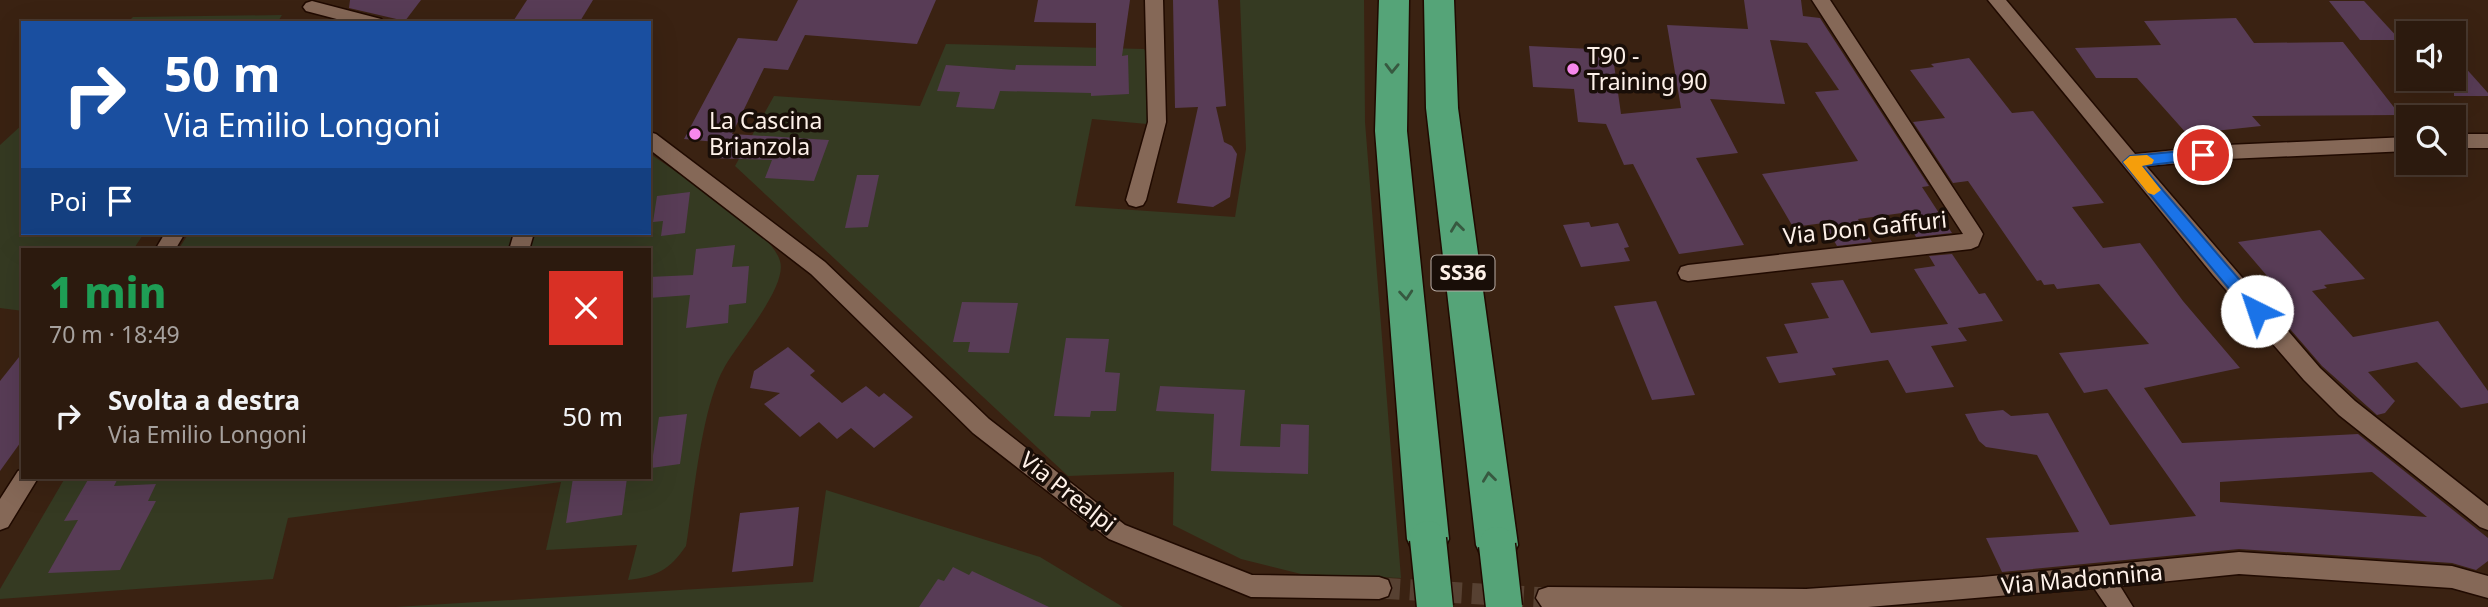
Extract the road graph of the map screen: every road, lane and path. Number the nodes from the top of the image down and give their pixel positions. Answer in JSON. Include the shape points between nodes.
{"nodes":[{"id":1,"x":1154,"y":0,"type":"edge"},
{"id":2,"x":1394,"y":0,"type":"edge"},
{"id":3,"x":1439,"y":0,"type":"edge"},
{"id":4,"x":1821,"y":0,"type":"edge"},
{"id":5,"x":1997,"y":0,"type":"edge"},
{"id":6,"x":314,"y":3,"type":"edge"},
{"id":7,"x":303,"y":21,"type":"edge"},
{"id":8,"x":369,"y":21,"type":"edge"},
{"id":9,"x":651,"y":141,"type":"edge"},
{"id":10,"x":2466,"y":141,"type":"edge"},
{"id":11,"x":2488,"y":141,"type":"edge"},
{"id":12,"x":2396,"y":145,"type":"edge"},
{"id":13,"x":2130,"y":162,"type":"junction"},
{"id":14,"x":1136,"y":200,"type":"dead end"},
{"id":15,"x":1688,"y":273,"type":"dead end"},
{"id":16,"x":25,"y":479,"type":"edge"},
{"id":17,"x":0,"y":520,"type":"edge"},
{"id":18,"x":2488,"y":520,"type":"edge"},
{"id":19,"x":2101,"y":578,"type":"junction"},
{"id":20,"x":2488,"y":587,"type":"edge"},
{"id":21,"x":1379,"y":588,"type":"tunnel mouth"},
{"id":22,"x":1548,"y":598,"type":"tunnel mouth"},
{"id":23,"x":1435,"y":607,"type":"edge"},
{"id":24,"x":1504,"y":607,"type":"edge"},
{"id":25,"x":2120,"y":607,"type":"edge"}],
"edges":[{"from":1,"to":14,"type":"street","via":[[1157,122]]},
{"from":2,"to":23,"type":"highway","number":"SS36","one_way":true,"bridge":true,"via":[[1391,131]]},
{"from":24,"to":3,"type":"highway","number":"SS36","one_way":true,"bridge":true,"via":[[1442,107]]},
{"from":4,"to":15,"type":"street","name":"Via Don Gaffuri","via":[[1973,234],[1971,241]]},
{"from":5,"to":13,"type":"street"},
{"from":6,"to":7,"type":"street"},
{"from":6,"to":8,"type":"street"},
{"from":9,"to":21,"type":"street","name":"Via Prealpi","via":[[818,268],[981,426],[1117,532],[1251,586]]},
{"from":10,"to":11,"type":"street"},
{"from":12,"to":13,"type":"street","via":[[2227,152]]},
{"from":13,"to":18,"type":"street","via":[[2328,391]]},
{"from":16,"to":17,"type":"street"},
{"from":19,"to":20,"type":"street","name":"Via Madonnina","via":[[2239,563],[2452,578]]},
{"from":19,"to":22,"type":"street","name":"Via Madonnina","via":[[1806,600]]},
{"from":19,"to":25,"type":"street"}]}
